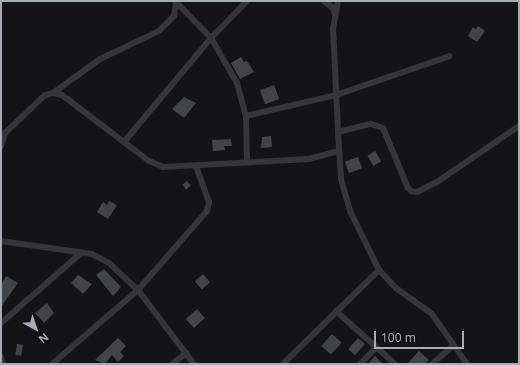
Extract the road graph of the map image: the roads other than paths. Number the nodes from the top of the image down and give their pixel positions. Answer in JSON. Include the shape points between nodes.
{"nodes":[{"id":1,"x":176,"y":1,"type":"edge"},
{"id":2,"x":247,"y":1,"type":"edge"},
{"id":3,"x":324,"y":1,"type":"edge"},
{"id":4,"x":338,"y":1,"type":"edge"},
{"id":5,"x":334,"y":14,"type":"junction"},
{"id":6,"x":211,"y":38,"type":"junction"},
{"id":7,"x":450,"y":56,"type":"dead end"},
{"id":8,"x":53,"y":93,"type":"junction"},
{"id":9,"x":336,"y":95,"type":"junction"},
{"id":10,"x":246,"y":116,"type":"junction"},
{"id":11,"x":519,"y":126,"type":"edge"},
{"id":12,"x":3,"y":131,"type":"edge"},
{"id":13,"x":338,"y":132,"type":"junction"},
{"id":14,"x":124,"y":142,"type":"junction"},
{"id":15,"x":1,"y":146,"type":"edge"},
{"id":16,"x":339,"y":151,"type":"junction"},
{"id":17,"x":247,"y":162,"type":"junction"},
{"id":18,"x":196,"y":166,"type":"junction"},
{"id":19,"x":1,"y":242,"type":"edge"},
{"id":20,"x":81,"y":252,"type":"junction"},
{"id":21,"x":379,"y":270,"type":"junction"},
{"id":22,"x":138,"y":290,"type":"junction"},
{"id":23,"x":336,"y":311,"type":"junction"},
{"id":24,"x":1,"y":323,"type":"edge"},
{"id":25,"x":453,"y":346,"type":"junction"},
{"id":26,"x":376,"y":348,"type":"junction"},
{"id":27,"x":186,"y":353,"type":"junction"},
{"id":28,"x":1,"y":357,"type":"edge"},
{"id":29,"x":3,"y":364,"type":"edge"},
{"id":30,"x":52,"y":364,"type":"edge"},
{"id":31,"x":172,"y":364,"type":"edge"},
{"id":32,"x":194,"y":364,"type":"edge"},
{"id":33,"x":284,"y":364,"type":"edge"},
{"id":34,"x":360,"y":364,"type":"edge"},
{"id":35,"x":395,"y":364,"type":"edge"},
{"id":36,"x":432,"y":364,"type":"edge"},
{"id":37,"x":467,"y":364,"type":"edge"}],
"edges":[{"from":1,"to":6,"type":"street"},
{"from":1,"to":8,"type":"street","via":[[174,16],[159,31],[100,59]]},
{"from":2,"to":6,"type":"street"},
{"from":3,"to":5,"type":"street","via":[[332,7]]},
{"from":4,"to":5,"type":"street"},
{"from":5,"to":9,"type":"street"},
{"from":6,"to":10,"type":"street","via":[[237,83]]},
{"from":6,"to":14,"type":"street"},
{"from":7,"to":9,"type":"street"},
{"from":8,"to":12,"type":"street","via":[[45,95]]},
{"from":8,"to":14,"type":"street","via":[[62,96]]},
{"from":9,"to":10,"type":"street"},
{"from":9,"to":13,"type":"street"},
{"from":10,"to":17,"type":"street"},
{"from":11,"to":13,"type":"street","via":[[417,192],[408,188],[383,128],[372,124]]},
{"from":12,"to":15,"type":"street"},
{"from":13,"to":16,"type":"street"},
{"from":14,"to":18,"type":"street","via":[[149,161],[163,167]]},
{"from":16,"to":17,"type":"street","via":[[309,159]]},
{"from":16,"to":21,"type":"street","via":[[341,179],[351,213]]},
{"from":17,"to":18,"type":"street"},
{"from":18,"to":22,"type":"street","via":[[209,202],[207,211]]},
{"from":19,"to":20,"type":"street"},
{"from":20,"to":22,"type":"street","via":[[92,254],[109,263]]},
{"from":20,"to":24,"type":"street"},
{"from":21,"to":23,"type":"street"},
{"from":21,"to":25,"type":"street","via":[[396,288],[432,314]]},
{"from":22,"to":27,"type":"street"},
{"from":22,"to":30,"type":"street"},
{"from":23,"to":26,"type":"street"},
{"from":23,"to":33,"type":"street"},
{"from":25,"to":36,"type":"street"},
{"from":25,"to":37,"type":"street"},
{"from":26,"to":34,"type":"street"},
{"from":26,"to":35,"type":"street"},
{"from":27,"to":31,"type":"street"},
{"from":27,"to":32,"type":"street"},
{"from":28,"to":29,"type":"street"}]}
